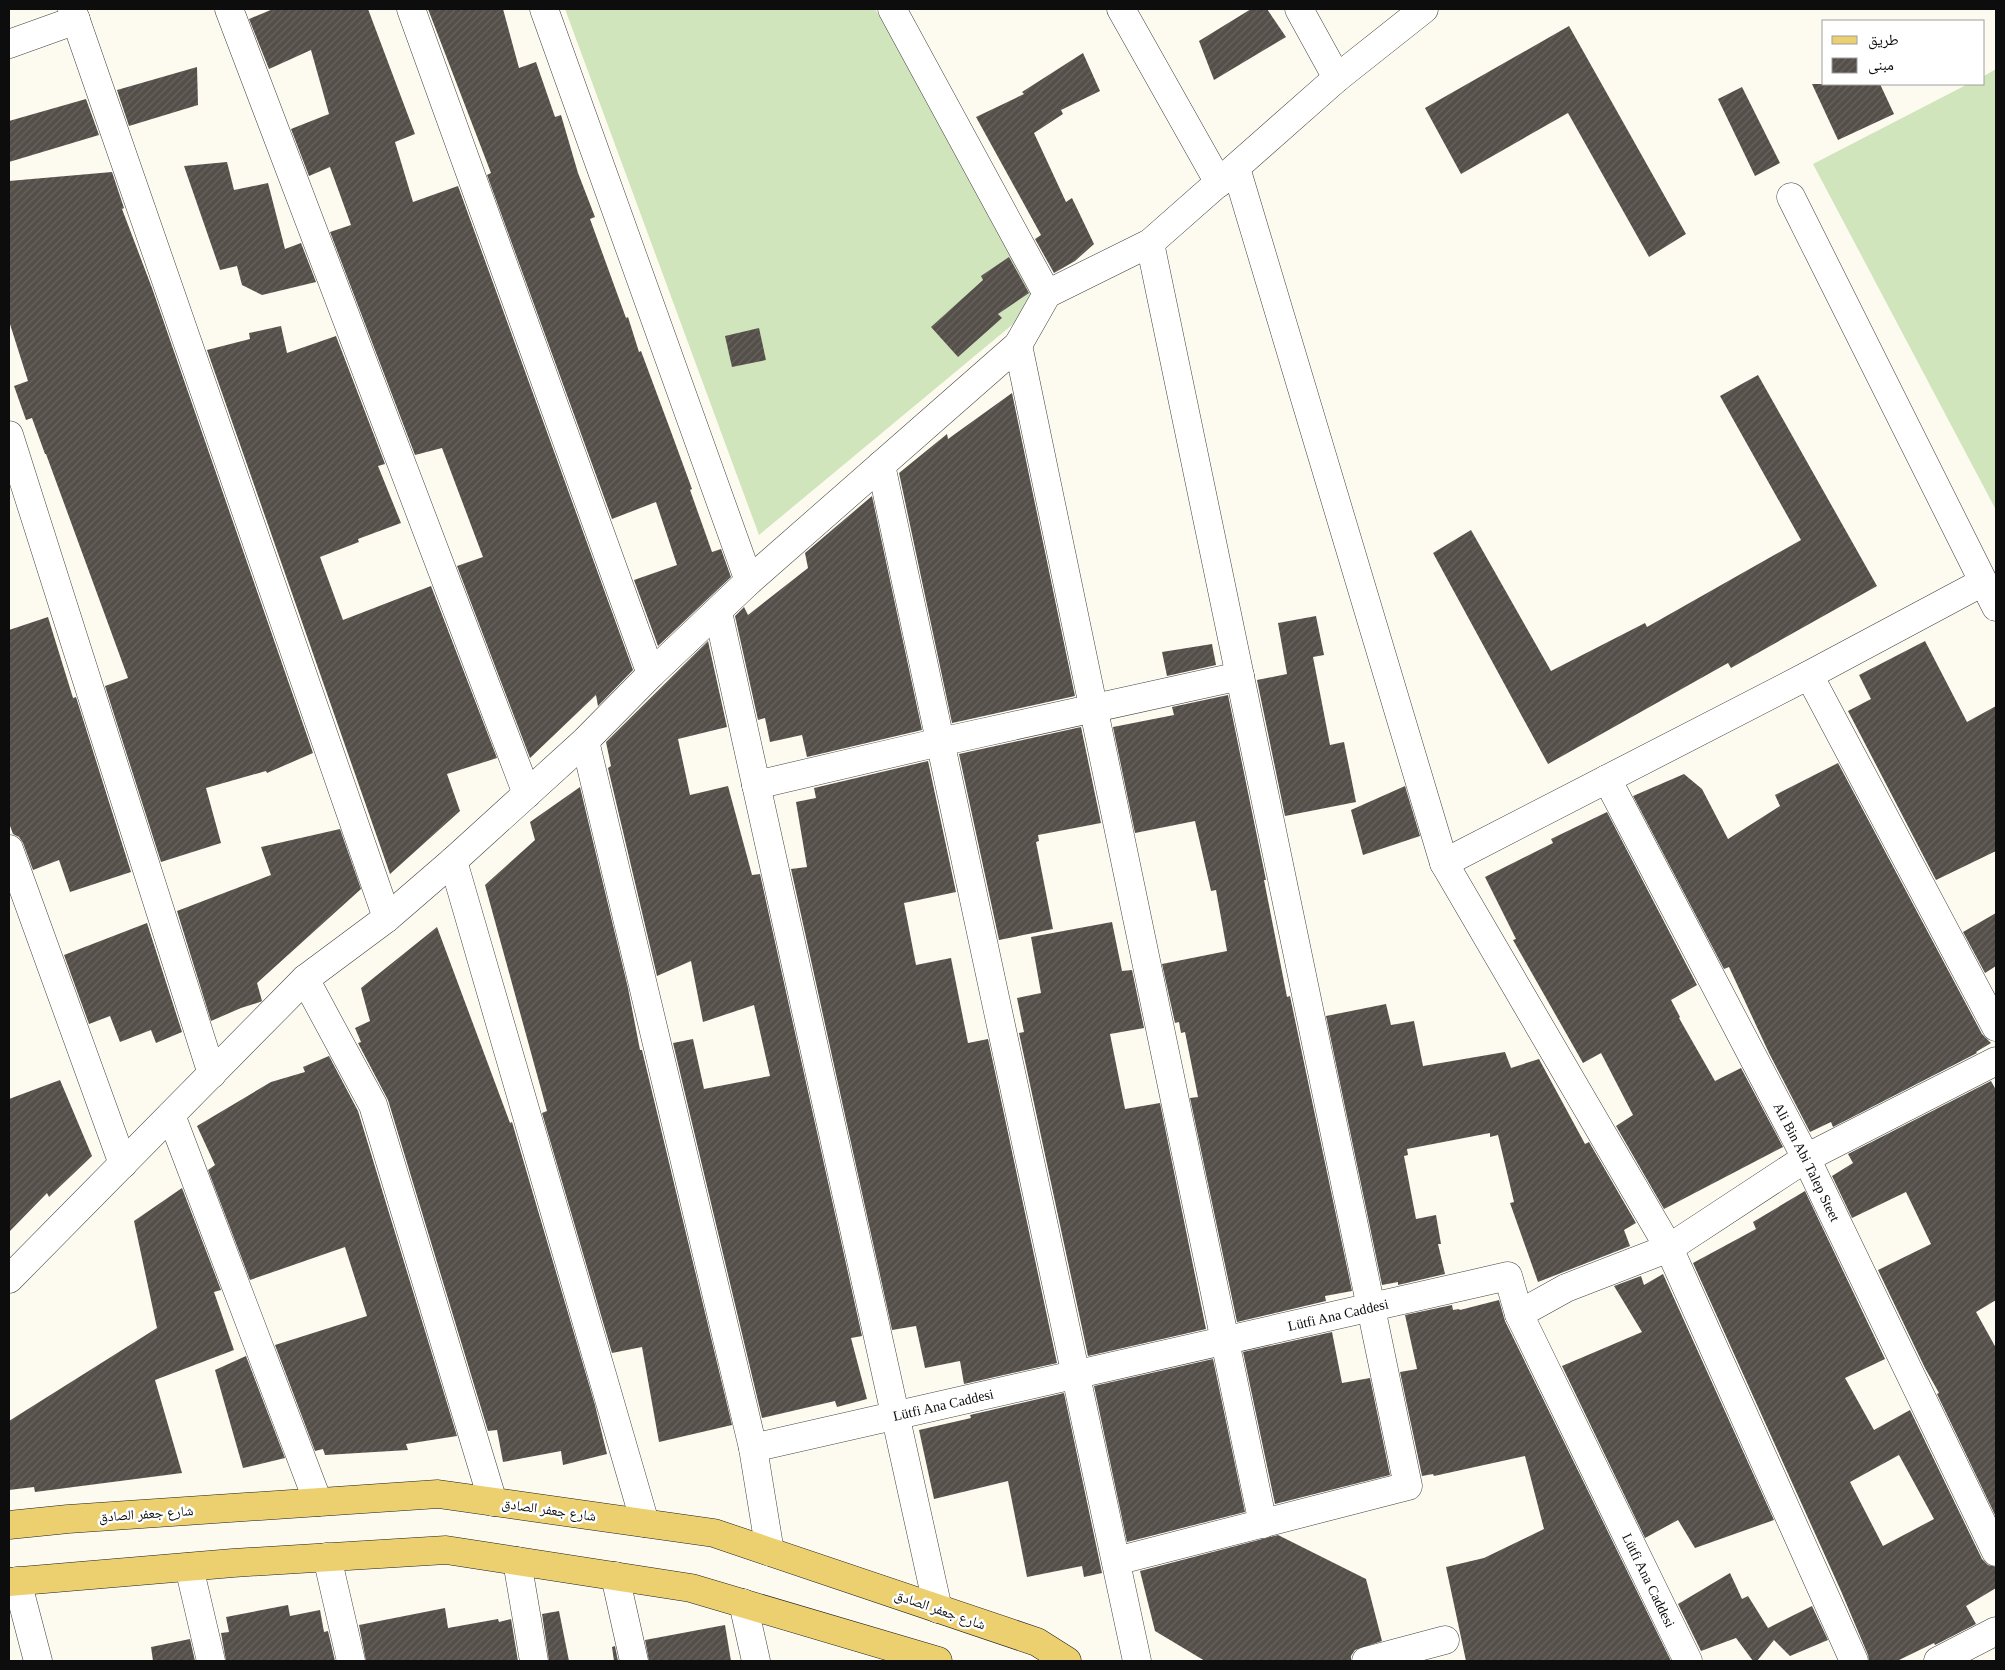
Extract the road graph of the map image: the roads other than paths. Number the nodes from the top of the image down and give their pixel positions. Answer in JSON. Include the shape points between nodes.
{"nodes":[{"id":1,"x":229,"y":9,"type":"edge"},
{"id":2,"x":411,"y":9,"type":"edge"},
{"id":3,"x":544,"y":9,"type":"edge"},
{"id":4,"x":892,"y":9,"type":"edge"},
{"id":5,"x":1121,"y":9,"type":"edge"},
{"id":6,"x":1299,"y":9,"type":"edge"},
{"id":7,"x":1424,"y":9,"type":"edge"},
{"id":8,"x":74,"y":14,"type":"edge"},
{"id":9,"x":9,"y":44,"type":"edge"},
{"id":10,"x":1337,"y":78,"type":"junction"},
{"id":11,"x":1227,"y":175,"type":"junction"},
{"id":12,"x":1791,"y":197,"type":"dead end"},
{"id":13,"x":1150,"y":243,"type":"junction"},
{"id":14,"x":1047,"y":294,"type":"junction"},
{"id":15,"x":1018,"y":345,"type":"junction"},
{"id":16,"x":9,"y":435,"type":"edge"},
{"id":17,"x":881,"y":465,"type":"junction"},
{"id":18,"x":749,"y":580,"type":"junction"},
{"id":19,"x":1983,"y":582,"type":"junction"},
{"id":20,"x":1996,"y":607,"type":"edge"},
{"id":21,"x":718,"y":612,"type":"junction"},
{"id":22,"x":651,"y":674,"type":"junction"},
{"id":23,"x":1809,"y":675,"type":"junction"},
{"id":24,"x":1240,"y":676,"type":"junction"},
{"id":25,"x":1094,"y":707,"type":"junction"},
{"id":26,"x":585,"y":741,"type":"junction"},
{"id":27,"x":940,"y":742,"type":"junction"},
{"id":28,"x":1607,"y":779,"type":"junction"},
{"id":29,"x":756,"y":785,"type":"junction"},
{"id":30,"x":527,"y":794,"type":"junction"},
{"id":31,"x":9,"y":849,"type":"edge"},
{"id":32,"x":453,"y":861,"type":"junction"},
{"id":33,"x":1444,"y":863,"type":"junction"},
{"id":34,"x":386,"y":918,"type":"junction"},
{"id":35,"x":304,"y":980,"type":"junction"},
{"id":36,"x":1996,"y":1028,"type":"edge"},
{"id":37,"x":1996,"y":1061,"type":"edge"},
{"id":38,"x":212,"y":1074,"type":"junction"},
{"id":39,"x":171,"y":1115,"type":"junction"},
{"id":40,"x":1806,"y":1158,"type":"junction"},
{"id":41,"x":123,"y":1164,"type":"junction"},
{"id":42,"x":1669,"y":1248,"type":"junction"},
{"id":43,"x":9,"y":1279,"type":"edge"},
{"id":44,"x":1370,"y":1307,"type":"junction"},
{"id":45,"x":1519,"y":1314,"type":"junction"},
{"id":46,"x":1224,"y":1341,"type":"junction"},
{"id":47,"x":1076,"y":1374,"type":"junction"},
{"id":48,"x":896,"y":1416,"type":"junction"},
{"id":49,"x":753,"y":1448,"type":"junction"},
{"id":50,"x":318,"y":1502,"type":"junction"},
{"id":51,"x":493,"y":1502,"type":"junction"},
{"id":52,"x":644,"y":1523,"type":"junction"},
{"id":53,"x":1263,"y":1524,"type":"junction"},
{"id":54,"x":9,"y":1525,"type":"edge"},
{"id":55,"x":770,"y":1552,"type":"junction"},
{"id":56,"x":1996,"y":1552,"type":"edge"},
{"id":57,"x":327,"y":1557,"type":"junction"},
{"id":58,"x":517,"y":1561,"type":"junction"},
{"id":59,"x":1116,"y":1561,"type":"junction"},
{"id":60,"x":189,"y":1567,"type":"junction"},
{"id":61,"x":615,"y":1576,"type":"junction"},
{"id":62,"x":13,"y":1582,"type":"edge"},
{"id":63,"x":743,"y":1603,"type":"junction"},
{"id":64,"x":938,"y":1609,"type":"junction"},
{"id":65,"x":1996,"y":1631,"type":"edge"},
{"id":66,"x":1445,"y":1640,"type":"dead end"},
{"id":67,"x":38,"y":1661,"type":"edge"},
{"id":68,"x":211,"y":1661,"type":"edge"},
{"id":69,"x":351,"y":1661,"type":"edge"},
{"id":70,"x":534,"y":1661,"type":"edge"},
{"id":71,"x":634,"y":1661,"type":"edge"},
{"id":72,"x":756,"y":1661,"type":"edge"},
{"id":73,"x":938,"y":1661,"type":"edge"},
{"id":74,"x":1067,"y":1661,"type":"edge"},
{"id":75,"x":1137,"y":1661,"type":"edge"},
{"id":76,"x":1366,"y":1661,"type":"edge"},
{"id":77,"x":1688,"y":1661,"type":"edge"},
{"id":78,"x":1854,"y":1661,"type":"edge"},
{"id":79,"x":1938,"y":1661,"type":"edge"}],
"edges":[{"from":1,"to":30,"type":"street"},
{"from":2,"to":22,"type":"street"},
{"from":3,"to":18,"type":"street"},
{"from":4,"to":14,"type":"street"},
{"from":5,"to":11,"type":"street"},
{"from":6,"to":10,"type":"street"},
{"from":7,"to":10,"type":"street"},
{"from":8,"to":9,"type":"street"},
{"from":8,"to":34,"type":"street"},
{"from":10,"to":11,"type":"street"},
{"from":11,"to":13,"type":"street"},
{"from":11,"to":33,"type":"street"},
{"from":12,"to":19,"type":"street"},
{"from":13,"to":14,"type":"street"},
{"from":13,"to":24,"type":"street"},
{"from":14,"to":15,"type":"street"},
{"from":15,"to":17,"type":"street"},
{"from":15,"to":25,"type":"street"},
{"from":16,"to":38,"type":"street"},
{"from":17,"to":18,"type":"street"},
{"from":17,"to":27,"type":"street"},
{"from":18,"to":21,"type":"street"},
{"from":19,"to":20,"type":"street"},
{"from":19,"to":23,"type":"street"},
{"from":21,"to":22,"type":"street"},
{"from":21,"to":29,"type":"street"},
{"from":22,"to":26,"type":"street"},
{"from":23,"to":28,"type":"street"},
{"from":23,"to":36,"type":"street"},
{"from":24,"to":25,"type":"street"},
{"from":24,"to":44,"type":"street"},
{"from":25,"to":27,"type":"street"},
{"from":25,"to":46,"type":"street"},
{"from":26,"to":30,"type":"street"},
{"from":26,"to":49,"type":"street"},
{"from":27,"to":29,"type":"street"},
{"from":27,"to":47,"type":"street"},
{"from":28,"to":33,"type":"street"},
{"from":28,"to":40,"type":"street","name":"Ali Bin Abi Talep Steet"},
{"from":29,"to":48,"type":"street"},
{"from":30,"to":32,"type":"street"},
{"from":31,"to":41,"type":"street"},
{"from":32,"to":34,"type":"street"},
{"from":32,"to":52,"type":"street"},
{"from":33,"to":42,"type":"street"},
{"from":34,"to":35,"type":"street"},
{"from":35,"to":38,"type":"street"},
{"from":35,"to":51,"type":"street","via":[[373,1105]]},
{"from":37,"to":40,"type":"street"},
{"from":38,"to":39,"type":"street"},
{"from":39,"to":41,"type":"street"},
{"from":39,"to":50,"type":"street"},
{"from":40,"to":42,"type":"street"},
{"from":40,"to":56,"type":"street","name":"Ali Bin Abi Talep Steet"},
{"from":41,"to":43,"type":"street"},
{"from":42,"to":45,"type":"street","via":[[1566,1288]]},
{"from":42,"to":78,"type":"street"},
{"from":44,"to":45,"type":"street","name":"Lütfi Ana Caddesi","via":[[1508,1276]]},
{"from":44,"to":46,"type":"street","name":"Lütfi Ana Caddesi"},
{"from":44,"to":53,"type":"street","via":[[1408,1486]]},
{"from":45,"to":77,"type":"street","name":"Lütfi Ana Caddesi"},
{"from":46,"to":47,"type":"street","name":"Lütfi Ana Caddesi"},
{"from":46,"to":53,"type":"street"},
{"from":47,"to":48,"type":"street","name":"Lütfi Ana Caddesi"},
{"from":47,"to":59,"type":"street"},
{"from":48,"to":49,"type":"street","name":"Lütfi Ana Caddesi"},
{"from":48,"to":64,"type":"street"},
{"from":49,"to":55,"type":"street"},
{"from":50,"to":51,"type":"main road","name":"شارع جعفر الصادق","via":[[438,1494]]},
{"from":50,"to":54,"type":"main road","name":"شارع جعفر الصادق"},
{"from":51,"to":52,"type":"main road","name":"شارع جعفر الصادق"},
{"from":52,"to":55,"type":"main road","name":"شارع جعفر الصادق","via":[[714,1533]]},
{"from":53,"to":59,"type":"street"},
{"from":55,"to":64,"type":"main road","name":"شارع جعفر الصادق"},
{"from":57,"to":58,"type":"main road","via":[[446,1550]]},
{"from":57,"to":60,"type":"main road"},
{"from":57,"to":69,"type":"street"},
{"from":58,"to":61,"type":"main road"},
{"from":58,"to":70,"type":"street"},
{"from":59,"to":75,"type":"street"},
{"from":60,"to":62,"type":"main road"},
{"from":60,"to":68,"type":"street"},
{"from":61,"to":63,"type":"main road","via":[[692,1588]]},
{"from":61,"to":71,"type":"street"},
{"from":62,"to":67,"type":"street"},
{"from":63,"to":72,"type":"street"},
{"from":63,"to":73,"type":"main road"},
{"from":64,"to":74,"type":"main road","name":"شارع جعفر الصادق","via":[[1037,1642]]},
{"from":65,"to":79,"type":"street"},
{"from":66,"to":76,"type":"street"}]}
